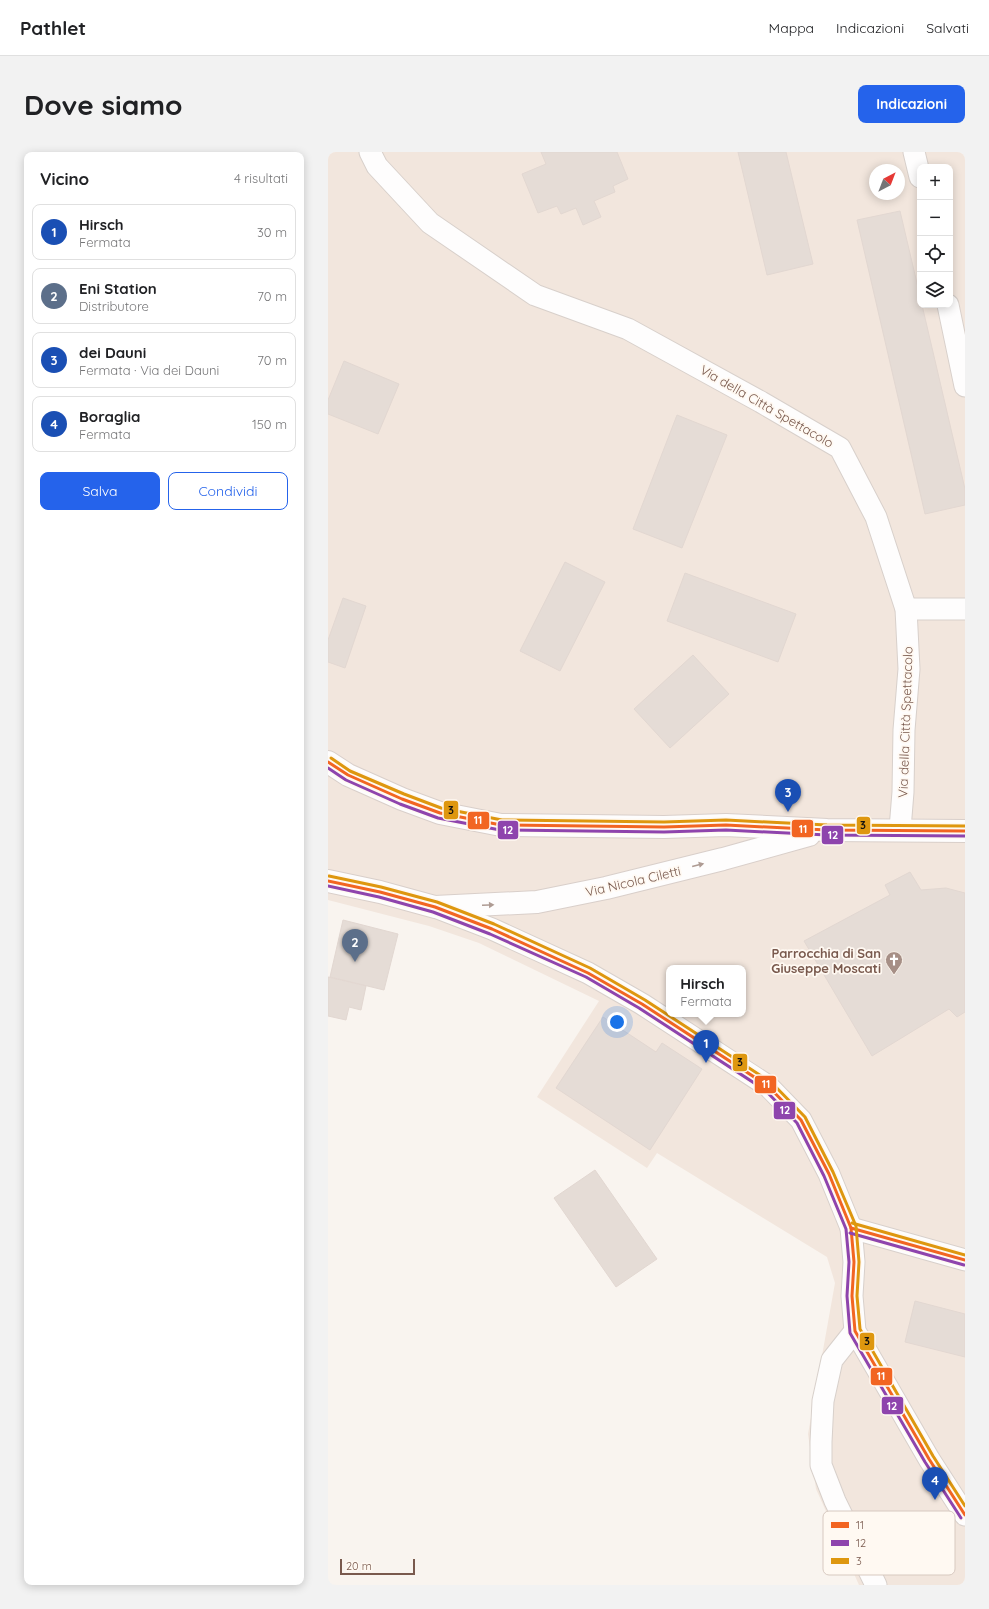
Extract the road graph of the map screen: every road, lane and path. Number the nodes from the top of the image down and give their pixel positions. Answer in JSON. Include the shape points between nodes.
{"nodes":[{"id":1,"x":370,"y":152,"type":"edge"},
{"id":2,"x":914,"y":152,"type":"edge"},
{"id":3,"x":917,"y":164,"type":"edge"},
{"id":4,"x":949,"y":308,"type":"edge"},
{"id":5,"x":961,"y":348,"type":"edge"},
{"id":6,"x":965,"y":386,"type":"edge"},
{"id":7,"x":906,"y":609,"type":"junction"},
{"id":8,"x":965,"y":609,"type":"edge"},
{"id":9,"x":328,"y":762,"type":"edge"},
{"id":10,"x":900,"y":829,"type":"junction"},
{"id":11,"x":827,"y":830,"type":"junction"},
{"id":12,"x":965,"y":831,"type":"edge"},
{"id":13,"x":328,"y":881,"type":"edge"},
{"id":14,"x":435,"y":907,"type":"junction"},
{"id":15,"x":851,"y":1228,"type":"junction"},
{"id":16,"x":965,"y":1260,"type":"edge"},
{"id":17,"x":855,"y":1331,"type":"junction"},
{"id":18,"x":840,"y":1511,"type":"edge"},
{"id":19,"x":965,"y":1515,"type":"edge"},
{"id":20,"x":871,"y":1575,"type":"edge"},
{"id":21,"x":876,"y":1585,"type":"edge"}],
"edges":[{"from":1,"to":7,"type":"street","name":"Via della Città Spettacolo","via":[[377,166],[430,223],[535,295],[628,329],[840,448],[876,517]]},
{"from":2,"to":3,"type":"street"},
{"from":4,"to":5,"type":"street"},
{"from":5,"to":6,"type":"street"},
{"from":7,"to":8,"type":"street"},
{"from":7,"to":10,"type":"street","name":"Via della Città Spettacolo","via":[[910,669],[904,730]]},
{"from":9,"to":11,"type":"main road","via":[[348,775],[440,813],[501,825],[726,825]]},
{"from":10,"to":11,"type":"main road"},
{"from":10,"to":12,"type":"main road"},
{"from":14,"to":11,"type":"main road","name":"Via Nicola Ciletti","one_way":true,"via":[[545,900],[723,859]]},
{"from":13,"to":14,"type":"main road","name":"Via Nicola Ciletti"},
{"from":14,"to":15,"type":"street","name":"Via Nicola Ciletti","via":[[492,929],[588,973],[642,1004],[768,1086],[801,1120],[829,1174]]},
{"from":15,"to":16,"type":"street"},
{"from":15,"to":17,"type":"street","name":"Via Nicola Ciletti"},
{"from":17,"to":18,"type":"street","via":[[832,1360],[823,1401],[821,1465]]},
{"from":17,"to":19,"type":"street"},
{"from":20,"to":21,"type":"street"}]}
